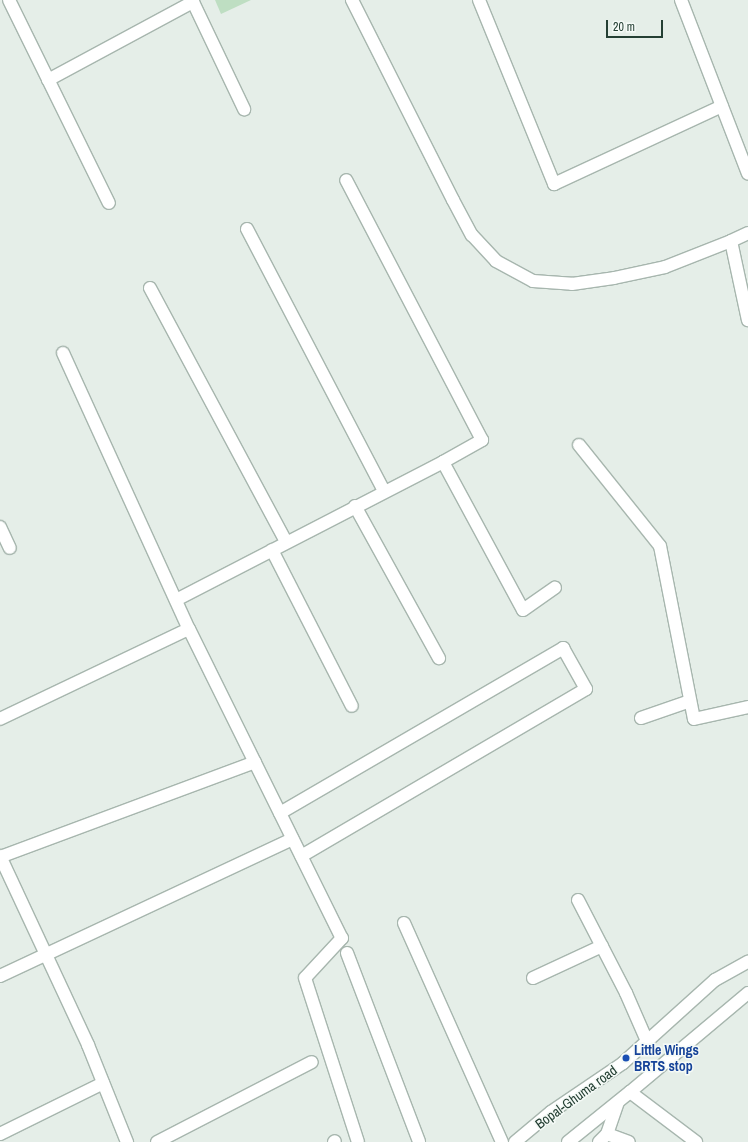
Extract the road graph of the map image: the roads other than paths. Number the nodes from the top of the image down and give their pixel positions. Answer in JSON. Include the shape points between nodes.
{"nodes":[{"id":1,"x":9,"y":0,"type":"edge"},
{"id":2,"x":352,"y":0,"type":"edge"},
{"id":3,"x":479,"y":0,"type":"edge"},
{"id":4,"x":681,"y":0,"type":"edge"},
{"id":5,"x":48,"y":80,"type":"junction"},
{"id":6,"x":722,"y":106,"type":"junction"},
{"id":7,"x":244,"y":109,"type":"dead end"},
{"id":8,"x":748,"y":174,"type":"edge"},
{"id":9,"x":346,"y":180,"type":"dead end"},
{"id":10,"x":109,"y":203,"type":"dead end"},
{"id":11,"x":247,"y":229,"type":"dead end"},
{"id":12,"x":748,"y":233,"type":"edge"},
{"id":13,"x":731,"y":241,"type":"junction"},
{"id":14,"x":150,"y":288,"type":"dead end"},
{"id":15,"x":748,"y":320,"type":"edge"},
{"id":16,"x":63,"y":353,"type":"dead end"},
{"id":17,"x":579,"y":445,"type":"dead end"},
{"id":18,"x":443,"y":462,"type":"junction"},
{"id":19,"x":384,"y":491,"type":"junction"},
{"id":20,"x":355,"y":506,"type":"junction"},
{"id":21,"x":0,"y":527,"type":"edge"},
{"id":22,"x":286,"y":542,"type":"junction"},
{"id":23,"x":10,"y":548,"type":"dead end"},
{"id":24,"x":272,"y":550,"type":"junction"},
{"id":25,"x":555,"y":588,"type":"dead end"},
{"id":26,"x":176,"y":600,"type":"junction"},
{"id":27,"x":189,"y":629,"type":"junction"},
{"id":28,"x":439,"y":658,"type":"dead end"},
{"id":29,"x":690,"y":700,"type":"junction"},
{"id":30,"x":352,"y":706,"type":"dead end"},
{"id":31,"x":748,"y":707,"type":"edge"},
{"id":32,"x":641,"y":718,"type":"dead end"},
{"id":33,"x":0,"y":719,"type":"edge"},
{"id":34,"x":255,"y":762,"type":"junction"},
{"id":35,"x":280,"y":813,"type":"junction"},
{"id":36,"x":293,"y":838,"type":"junction"},
{"id":37,"x":302,"y":856,"type":"junction"},
{"id":38,"x":0,"y":857,"type":"edge"},
{"id":39,"x":578,"y":900,"type":"dead end"},
{"id":40,"x":404,"y":923,"type":"dead end"},
{"id":41,"x":602,"y":946,"type":"junction"},
{"id":42,"x":347,"y":953,"type":"dead end"},
{"id":43,"x":46,"y":955,"type":"junction"},
{"id":44,"x":748,"y":962,"type":"edge"},
{"id":45,"x":0,"y":976,"type":"edge"},
{"id":46,"x":533,"y":978,"type":"dead end"},
{"id":47,"x":748,"y":993,"type":"edge"},
{"id":48,"x":647,"y":1041,"type":"junction"},
{"id":49,"x":312,"y":1062,"type":"dead end"},
{"id":50,"x":104,"y":1083,"type":"junction"},
{"id":51,"x":630,"y":1092,"type":"junction"},
{"id":52,"x":618,"y":1102,"type":"junction"},
{"id":53,"x":0,"y":1134,"type":"edge"},
{"id":54,"x":603,"y":1138,"type":"edge"},
{"id":55,"x":127,"y":1142,"type":"edge"},
{"id":56,"x":157,"y":1142,"type":"edge"},
{"id":57,"x":358,"y":1142,"type":"edge"},
{"id":58,"x":419,"y":1142,"type":"edge"},
{"id":59,"x":502,"y":1142,"type":"edge"},
{"id":60,"x":515,"y":1142,"type":"edge"},
{"id":61,"x":568,"y":1142,"type":"edge"},
{"id":62,"x":629,"y":1142,"type":"edge"},
{"id":63,"x":696,"y":1142,"type":"edge"}],
"edges":[{"from":1,"to":5,"type":"street"},
{"from":2,"to":13,"type":"street","via":[[472,235],[496,261],[532,282],[572,284],[665,267]]},
{"from":3,"to":6,"type":"street","via":[[554,184]]},
{"from":4,"to":6,"type":"street"},
{"from":5,"to":7,"type":"street","via":[[192,2]]},
{"from":5,"to":10,"type":"street"},
{"from":6,"to":8,"type":"street"},
{"from":9,"to":18,"type":"street","via":[[482,440]]},
{"from":11,"to":19,"type":"street"},
{"from":12,"to":13,"type":"street"},
{"from":13,"to":15,"type":"street"},
{"from":14,"to":22,"type":"street"},
{"from":16,"to":26,"type":"street"},
{"from":17,"to":29,"type":"street","via":[[660,546]]},
{"from":18,"to":19,"type":"street"},
{"from":18,"to":25,"type":"street","via":[[523,610]]},
{"from":19,"to":20,"type":"street"},
{"from":20,"to":22,"type":"street"},
{"from":20,"to":28,"type":"street"},
{"from":21,"to":23,"type":"street"},
{"from":22,"to":24,"type":"street"},
{"from":24,"to":26,"type":"street"},
{"from":24,"to":30,"type":"street"},
{"from":26,"to":27,"type":"street"},
{"from":27,"to":33,"type":"street"},
{"from":27,"to":34,"type":"street"},
{"from":29,"to":31,"type":"street","via":[[694,719]]},
{"from":29,"to":32,"type":"street"},
{"from":34,"to":35,"type":"street"},
{"from":34,"to":38,"type":"street"},
{"from":35,"to":36,"type":"street"},
{"from":35,"to":37,"type":"street","via":[[564,648],[586,689]]},
{"from":36,"to":37,"type":"street"},
{"from":36,"to":43,"type":"street"},
{"from":37,"to":57,"type":"street","via":[[342,938],[305,978]]},
{"from":38,"to":43,"type":"street"},
{"from":39,"to":41,"type":"street"},
{"from":40,"to":59,"type":"street"},
{"from":41,"to":46,"type":"street"},
{"from":41,"to":48,"type":"street"},
{"from":42,"to":58,"type":"street"},
{"from":43,"to":45,"type":"street"},
{"from":43,"to":50,"type":"street"},
{"from":44,"to":48,"type":"street","name":"Bopal-Ghuma road","via":[[715,980]]},
{"from":47,"to":51,"type":"street"},
{"from":48,"to":60,"type":"street","name":"Bopal-Ghuma road","via":[[623,1063],[551,1112]]},
{"from":49,"to":56,"type":"street"},
{"from":50,"to":53,"type":"street"},
{"from":50,"to":55,"type":"street"},
{"from":51,"to":52,"type":"street"},
{"from":51,"to":63,"type":"street"},
{"from":52,"to":54,"type":"street"},
{"from":52,"to":61,"type":"street"},
{"from":54,"to":62,"type":"street"}]}
